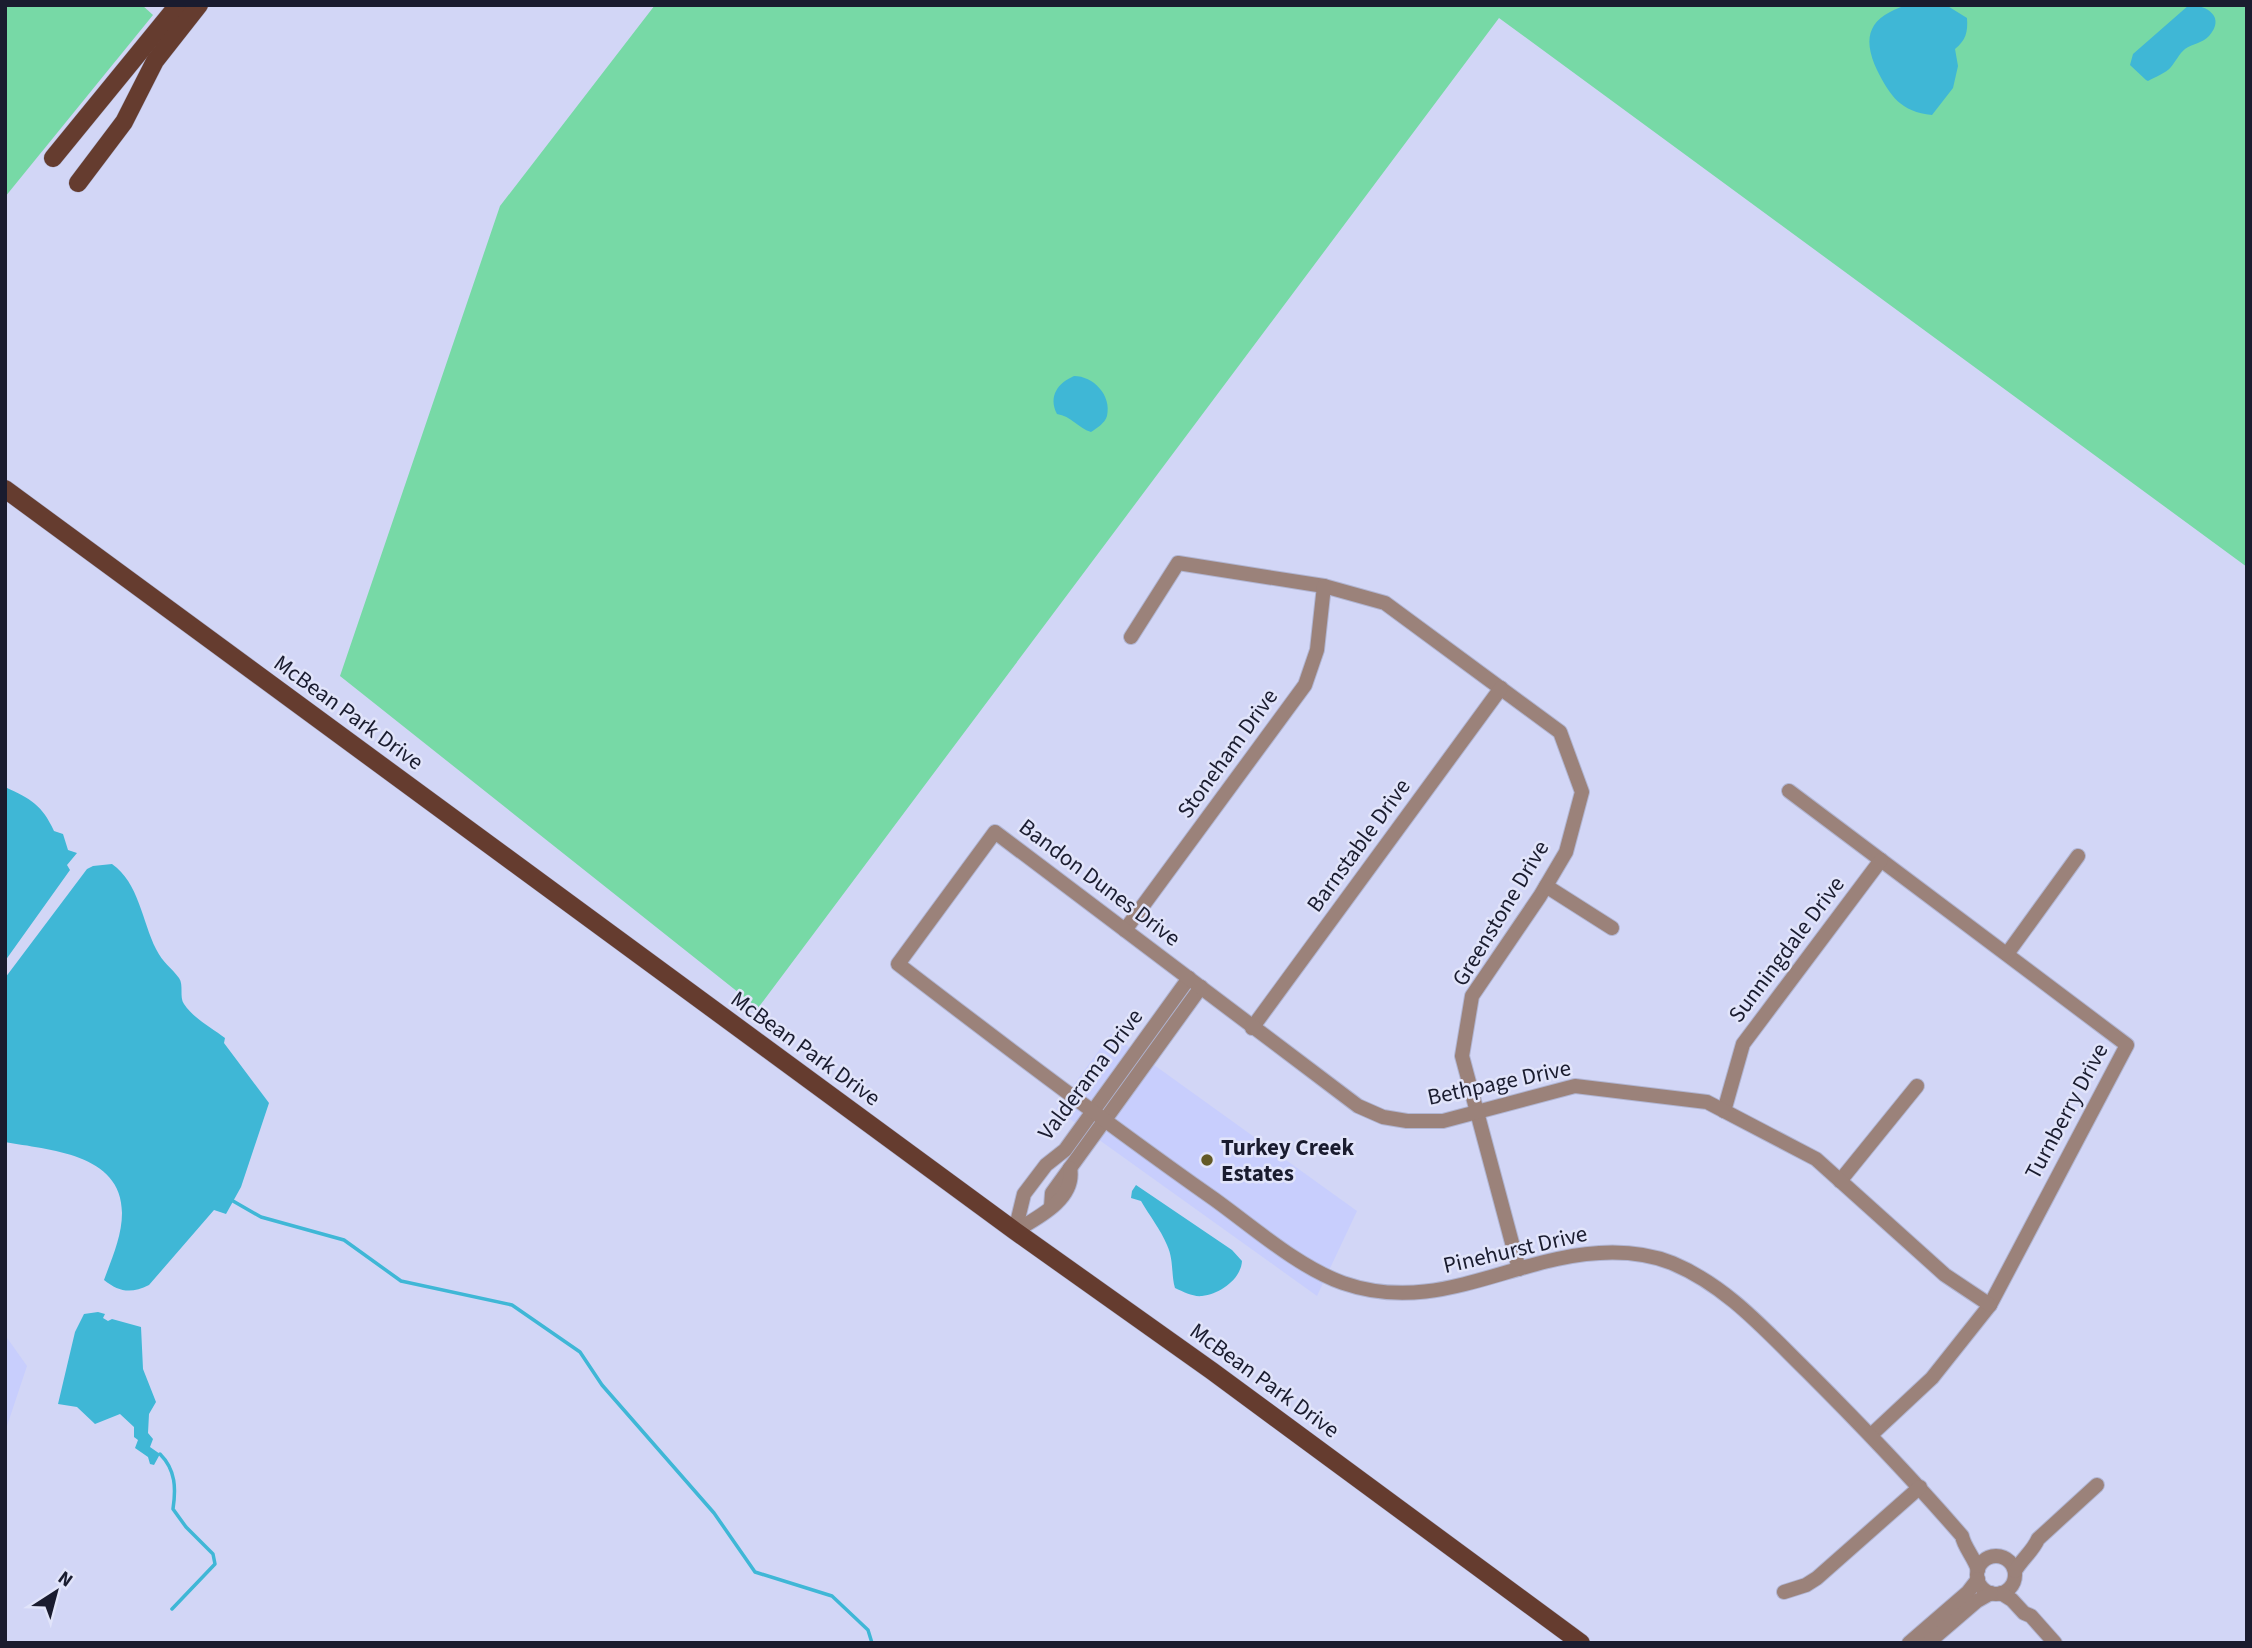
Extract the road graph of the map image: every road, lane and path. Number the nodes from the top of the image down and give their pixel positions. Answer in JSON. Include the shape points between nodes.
{"nodes":[{"id":1,"x":178,"y":5,"type":"edge"},
{"id":2,"x":199,"y":5,"type":"edge"},
{"id":3,"x":53,"y":158,"type":"dead end"},
{"id":4,"x":78,"y":183,"type":"dead end"},
{"id":5,"x":5,"y":489,"type":"edge"},
{"id":6,"x":1324,"y":586,"type":"junction"},
{"id":7,"x":1131,"y":636,"type":"dead end"},
{"id":8,"x":1501,"y":688,"type":"junction"},
{"id":9,"x":1789,"y":791,"type":"dead end"},
{"id":10,"x":2078,"y":856,"type":"dead end"},
{"id":11,"x":1881,"y":860,"type":"junction"},
{"id":12,"x":1546,"y":886,"type":"junction"},
{"id":13,"x":1612,"y":928,"type":"dead end"},
{"id":14,"x":1125,"y":930,"type":"junction"},
{"id":15,"x":2007,"y":954,"type":"junction"},
{"id":16,"x":1189,"y":978,"type":"junction"},
{"id":17,"x":1201,"y":988,"type":"junction"},
{"id":18,"x":1252,"y":1028,"type":"junction"},
{"id":19,"x":1917,"y":1086,"type":"dead end"},
{"id":20,"x":1724,"y":1111,"type":"junction"},
{"id":21,"x":1477,"y":1113,"type":"junction"},
{"id":22,"x":1098,"y":1117,"type":"junction"},
{"id":23,"x":1056,"y":1159,"type":"junction"},
{"id":24,"x":1070,"y":1169,"type":"junction"},
{"id":25,"x":1840,"y":1181,"type":"junction"},
{"id":26,"x":1015,"y":1231,"type":"junction"},
{"id":27,"x":1519,"y":1269,"type":"junction"},
{"id":28,"x":1990,"y":1305,"type":"junction"},
{"id":29,"x":1871,"y":1435,"type":"junction"},
{"id":30,"x":2097,"y":1485,"type":"dead end"},
{"id":31,"x":1920,"y":1487,"type":"junction"},
{"id":32,"x":1962,"y":1535,"type":"junction"},
{"id":33,"x":2038,"y":1539,"type":"junction"},
{"id":34,"x":1997,"y":1557,"type":"junction"},
{"id":35,"x":1978,"y":1574,"type":"junction"},
{"id":36,"x":2015,"y":1575,"type":"junction"},
{"id":37,"x":1784,"y":1592,"type":"dead end"},
{"id":38,"x":1996,"y":1593,"type":"junction"},
{"id":39,"x":2031,"y":1616,"type":"junction"},
{"id":40,"x":1581,"y":1643,"type":"edge"},
{"id":41,"x":1909,"y":1643,"type":"edge"},
{"id":42,"x":1928,"y":1643,"type":"edge"},
{"id":43,"x":2055,"y":1643,"type":"edge"}],
"edges":[{"from":1,"to":3,"type":"main road"},
{"from":2,"to":4,"type":"main road","via":[[155,61],[124,122]]},
{"from":5,"to":26,"type":"main road","name":"McBean Park Drive"},
{"from":6,"to":7,"type":"street","name":"Greenstone Drive","via":[[1178,563]]},
{"from":6,"to":8,"type":"street","name":"Greenstone Drive","via":[[1385,603]]},
{"from":6,"to":14,"type":"street","name":"Stoneham Drive","via":[[1317,650],[1305,685]]},
{"from":8,"to":12,"type":"street","name":"Greenstone Drive","via":[[1560,732],[1582,792],[1566,852]]},
{"from":8,"to":18,"type":"street","name":"Barnstable Drive"},
{"from":9,"to":11,"type":"street","name":"Turnberry Drive"},
{"from":10,"to":15,"type":"street"},
{"from":11,"to":15,"type":"street","name":"Turnberry Drive"},
{"from":11,"to":20,"type":"street","name":"Sunningdale Drive","via":[[1743,1044]]},
{"from":12,"to":13,"type":"street"},
{"from":12,"to":21,"type":"street","name":"Greenstone Drive","via":[[1472,996],[1462,1056]]},
{"from":14,"to":16,"type":"street","name":"Bandon Dunes Drive"},
{"from":14,"to":22,"type":"street","name":"Bandon Dunes Drive","via":[[995,832],[898,964]]},
{"from":15,"to":28,"type":"street","name":"Turnberry Drive","via":[[2127,1045]]},
{"from":16,"to":17,"type":"street","name":"Bandon Dunes Drive"},
{"from":16,"to":22,"type":"street","name":"Valderama Drive"},
{"from":17,"to":18,"type":"street","name":"Bethpage Drive"},
{"from":17,"to":22,"type":"street","name":"Valderama Drive"},
{"from":18,"to":21,"type":"street","name":"Bethpage Drive","via":[[1358,1107],[1383,1117],[1443,1121]]},
{"from":19,"to":25,"type":"street"},
{"from":20,"to":21,"type":"street","name":"Bethpage Drive","via":[[1707,1102],[1575,1086]]},
{"from":20,"to":25,"type":"street","name":"Bethpage Drive","via":[[1816,1159]]},
{"from":21,"to":27,"type":"street","name":"Greenstone Drive"},
{"from":22,"to":23,"type":"street","name":"Valderama Drive"},
{"from":22,"to":24,"type":"street","name":"Valderama Drive"},
{"from":22,"to":27,"type":"street","name":"Pinehurst Drive","via":[[1302,1262],[1341,1282],[1382,1293],[1416,1294]]},
{"from":23,"to":24,"type":"street","via":[[1063,1159]]},
{"from":23,"to":26,"type":"street","name":"Valderama Drive","via":[[1024,1194]]},
{"from":24,"to":26,"type":"street","name":"Valderama Drive","via":[[1068,1187],[1048,1211]]},
{"from":25,"to":28,"type":"street","name":"Bethpage Drive","via":[[1945,1275]]},
{"from":26,"to":40,"type":"main road","name":"McBean Park Drive"},
{"from":27,"to":29,"type":"street","name":"Pinehurst Drive","via":[[1602,1252],[1647,1257],[1690,1271],[1737,1303]]},
{"from":28,"to":29,"type":"street","name":"Turnberry Drive","via":[[1932,1378]]},
{"from":29,"to":31,"type":"street","name":"Pinehurst Drive"},
{"from":30,"to":33,"type":"street"},
{"from":31,"to":32,"type":"street","name":"Pinehurst Drive"},
{"from":31,"to":37,"type":"street","via":[[1817,1578]]},
{"from":32,"to":34,"type":"street","name":"Pinehurst Drive"},
{"from":32,"to":35,"type":"street","name":"Pinehurst Drive"},
{"from":33,"to":34,"type":"street"},
{"from":33,"to":36,"type":"street"},
{"from":34,"to":35,"type":"street","via":[[1983,1561]]},
{"from":34,"to":36,"type":"street","via":[[2010,1562]]},
{"from":35,"to":38,"type":"street","via":[[1983,1588]]},
{"from":35,"to":41,"type":"street","via":[[1968,1592]]},
{"from":36,"to":38,"type":"street","via":[[2009,1588]]},
{"from":36,"to":39,"type":"street"},
{"from":38,"to":39,"type":"street"},
{"from":38,"to":42,"type":"street","via":[[1977,1601]]},
{"from":39,"to":43,"type":"street"}]}
